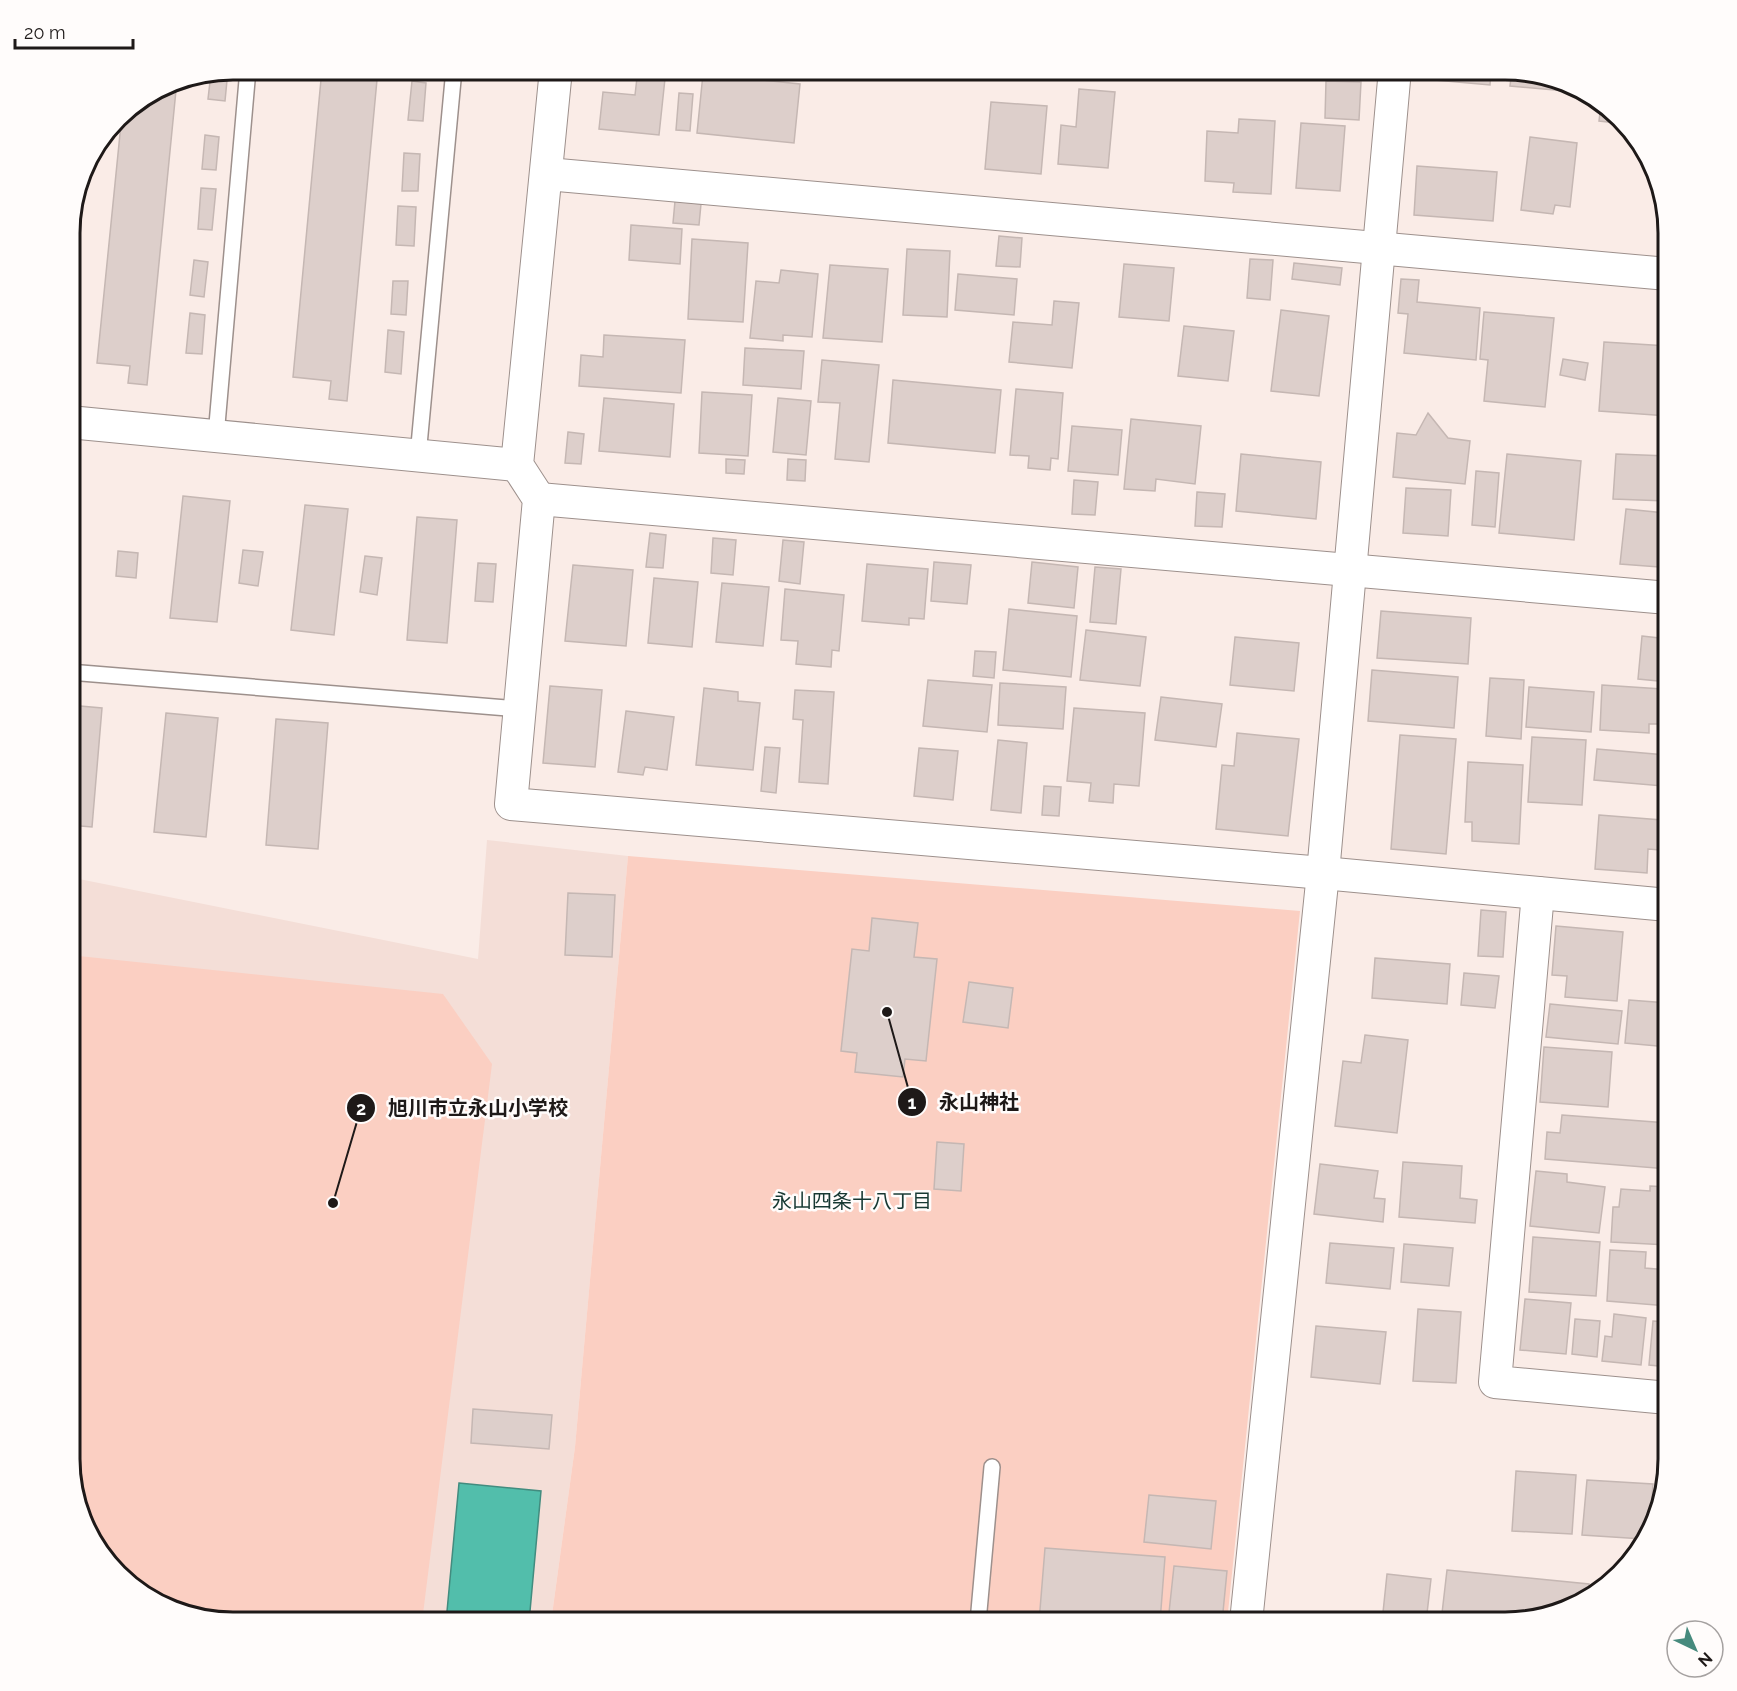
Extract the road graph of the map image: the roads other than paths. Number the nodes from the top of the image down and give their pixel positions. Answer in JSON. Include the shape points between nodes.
{"nodes":[{"id":1,"x":247,"y":80,"type":"edge"},
{"id":2,"x":453,"y":80,"type":"edge"},
{"id":3,"x":555,"y":80,"type":"edge"},
{"id":4,"x":1394,"y":80,"type":"edge"},
{"id":5,"x":547,"y":174,"type":"junction"},
{"id":6,"x":1377,"y":248,"type":"junction"},
{"id":7,"x":1658,"y":273,"type":"edge"},
{"id":8,"x":80,"y":423,"type":"edge"},
{"id":9,"x":216,"y":436,"type":"junction"},
{"id":10,"x":418,"y":456,"type":"junction"},
{"id":11,"x":517,"y":465,"type":"junction"},
{"id":12,"x":539,"y":499,"type":"junction"},
{"id":13,"x":1351,"y":571,"type":"junction"},
{"id":14,"x":1658,"y":597,"type":"edge"},
{"id":15,"x":80,"y":673,"type":"edge"},
{"id":16,"x":520,"y":709,"type":"junction"},
{"id":17,"x":1323,"y":873,"type":"junction"},
{"id":18,"x":1538,"y":893,"type":"junction"},
{"id":19,"x":1658,"y":904,"type":"edge"},
{"id":20,"x":1658,"y":1397,"type":"edge"},
{"id":21,"x":992,"y":1467,"type":"dead end"},
{"id":22,"x":979,"y":1612,"type":"edge"},
{"id":23,"x":1247,"y":1612,"type":"edge"}],
"edges":[{"from":1,"to":9,"type":"lane"},
{"from":2,"to":10,"type":"lane"},
{"from":3,"to":5,"type":"street"},
{"from":4,"to":6,"type":"street"},
{"from":5,"to":6,"type":"street"},
{"from":5,"to":11,"type":"street"},
{"from":6,"to":7,"type":"street"},
{"from":6,"to":13,"type":"street"},
{"from":8,"to":9,"type":"street"},
{"from":9,"to":10,"type":"street"},
{"from":10,"to":11,"type":"street"},
{"from":11,"to":12,"type":"street"},
{"from":12,"to":13,"type":"street"},
{"from":12,"to":16,"type":"street"},
{"from":13,"to":14,"type":"street"},
{"from":13,"to":17,"type":"street"},
{"from":15,"to":16,"type":"lane"},
{"from":16,"to":17,"type":"street","via":[[511,804]]},
{"from":17,"to":18,"type":"street"},
{"from":17,"to":23,"type":"street"},
{"from":18,"to":19,"type":"street"},
{"from":18,"to":20,"type":"street","via":[[1495,1382]]},
{"from":21,"to":22,"type":"lane"}]}
